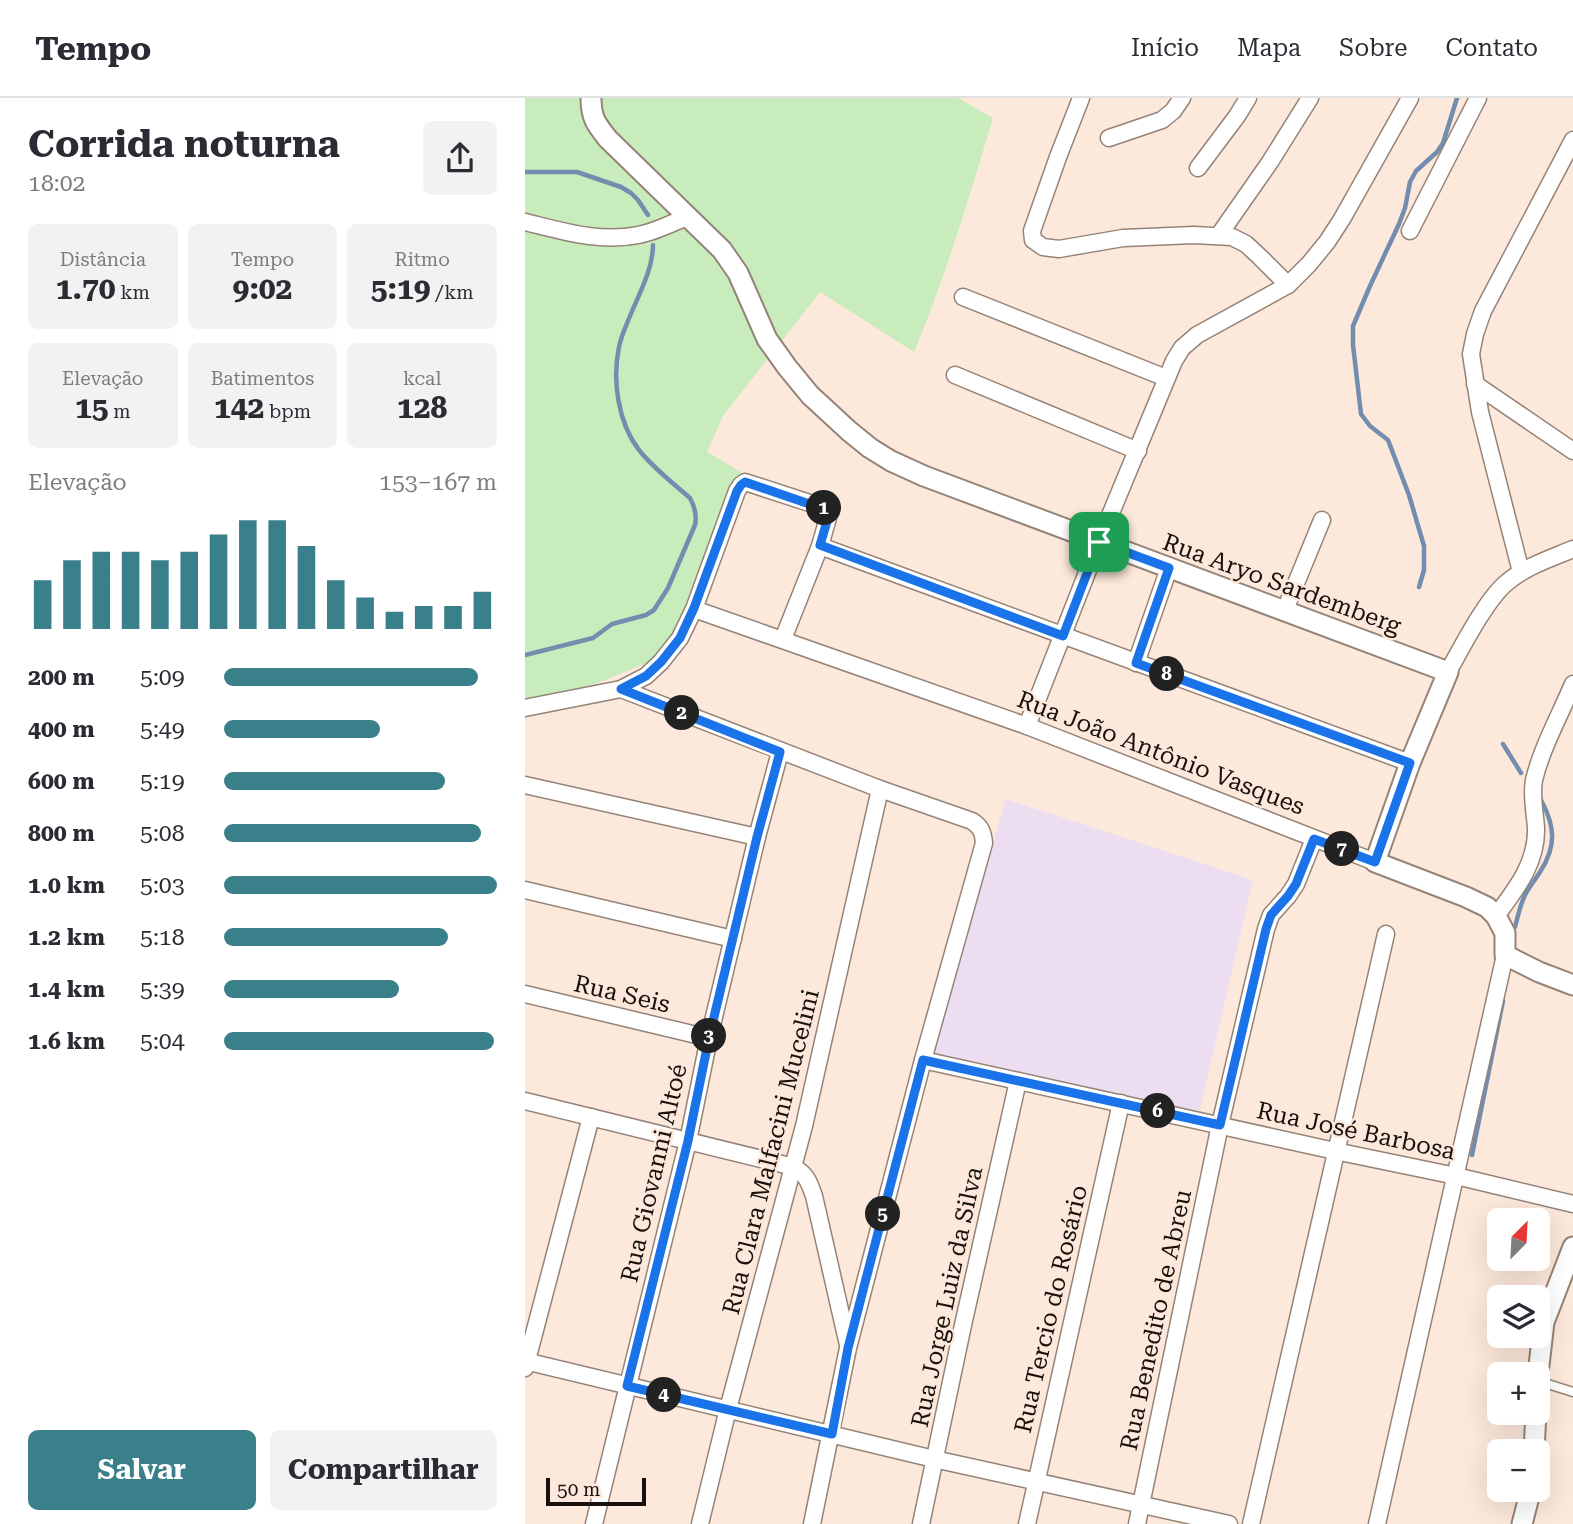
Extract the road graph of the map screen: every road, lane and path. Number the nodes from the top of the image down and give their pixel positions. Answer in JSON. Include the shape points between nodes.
{"nodes":[{"id":1,"x":591,"y":98,"type":"edge"},
{"id":2,"x":1081,"y":98,"type":"edge"},
{"id":3,"x":1182,"y":98,"type":"edge"},
{"id":4,"x":1248,"y":98,"type":"edge"},
{"id":5,"x":1310,"y":98,"type":"edge"},
{"id":6,"x":1410,"y":98,"type":"edge"},
{"id":7,"x":1478,"y":98,"type":"edge"},
{"id":8,"x":1109,"y":138,"type":"dead end"},
{"id":9,"x":1573,"y":140,"type":"edge"},
{"id":10,"x":1198,"y":168,"type":"dead end"},
{"id":11,"x":689,"y":216,"type":"junction"},
{"id":12,"x":525,"y":222,"type":"edge"},
{"id":13,"x":1410,"y":231,"type":"dead end"},
{"id":14,"x":1219,"y":235,"type":"junction"},
{"id":15,"x":1288,"y":285,"type":"junction"},
{"id":16,"x":963,"y":298,"type":"dead end"},
{"id":17,"x":955,"y":375,"type":"dead end"},
{"id":18,"x":1166,"y":378,"type":"junction"},
{"id":19,"x":1475,"y":384,"type":"junction"},
{"id":20,"x":1138,"y":450,"type":"junction"},
{"id":21,"x":1573,"y":451,"type":"edge"},
{"id":22,"x":1322,"y":520,"type":"dead end"},
{"id":23,"x":1099,"y":542,"type":"junction"},
{"id":24,"x":820,"y":545,"type":"junction"},
{"id":25,"x":1573,"y":549,"type":"edge"},
{"id":26,"x":1169,"y":568,"type":"junction"},
{"id":27,"x":1521,"y":572,"type":"junction"},
{"id":28,"x":694,"y":608,"type":"junction"},
{"id":29,"x":1285,"y":610,"type":"junction"},
{"id":30,"x":1063,"y":636,"type":"junction"},
{"id":31,"x":783,"y":639,"type":"junction"},
{"id":32,"x":1136,"y":663,"type":"junction"},
{"id":33,"x":1448,"y":672,"type":"junction"},
{"id":34,"x":1573,"y":684,"type":"edge"},
{"id":35,"x":621,"y":689,"type":"junction"},
{"id":36,"x":525,"y":708,"type":"edge"},
{"id":37,"x":1027,"y":726,"type":"junction"},
{"id":38,"x":780,"y":752,"type":"junction"},
{"id":39,"x":1410,"y":763,"type":"junction"},
{"id":40,"x":525,"y":785,"type":"edge"},
{"id":41,"x":880,"y":789,"type":"junction"},
{"id":42,"x":757,"y":837,"type":"junction"},
{"id":43,"x":1314,"y":839,"type":"junction"},
{"id":44,"x":1375,"y":862,"type":"junction"},
{"id":45,"x":525,"y":890,"type":"edge"},
{"id":46,"x":1496,"y":916,"type":"junction"},
{"id":47,"x":1386,"y":934,"type":"dead end"},
{"id":48,"x":733,"y":939,"type":"junction"},
{"id":49,"x":1505,"y":955,"type":"junction"},
{"id":50,"x":1572,"y":982,"type":"edge"},
{"id":51,"x":525,"y":994,"type":"edge"},
{"id":52,"x":709,"y":1038,"type":"junction"},
{"id":53,"x":923,"y":1060,"type":"junction"},
{"id":54,"x":1018,"y":1081,"type":"junction"},
{"id":55,"x":525,"y":1101,"type":"edge"},
{"id":56,"x":1121,"y":1103,"type":"junction"},
{"id":57,"x":591,"y":1117,"type":"junction"},
{"id":58,"x":1220,"y":1125,"type":"junction"},
{"id":59,"x":688,"y":1141,"type":"junction"},
{"id":60,"x":1335,"y":1151,"type":"junction"},
{"id":61,"x":794,"y":1167,"type":"junction"},
{"id":62,"x":1456,"y":1176,"type":"junction"},
{"id":63,"x":1573,"y":1204,"type":"edge"},
{"id":64,"x":1573,"y":1247,"type":"edge"},
{"id":65,"x":848,"y":1348,"type":"junction"},
{"id":66,"x":1539,"y":1362,"type":"edge"},
{"id":67,"x":526,"y":1363,"type":"edge"},
{"id":68,"x":1550,"y":1385,"type":"edge"},
{"id":69,"x":627,"y":1386,"type":"junction"},
{"id":70,"x":1573,"y":1392,"type":"edge"},
{"id":71,"x":728,"y":1409,"type":"junction"},
{"id":72,"x":832,"y":1434,"type":"junction"},
{"id":73,"x":934,"y":1459,"type":"junction"},
{"id":74,"x":1035,"y":1482,"type":"junction"},
{"id":75,"x":1528,"y":1502,"type":"edge"},
{"id":76,"x":1141,"y":1504,"type":"junction"},
{"id":77,"x":594,"y":1524,"type":"edge"},
{"id":78,"x":700,"y":1524,"type":"edge"},
{"id":79,"x":813,"y":1524,"type":"edge"},
{"id":80,"x":921,"y":1524,"type":"edge"},
{"id":81,"x":1027,"y":1524,"type":"edge"},
{"id":82,"x":1137,"y":1524,"type":"edge"},
{"id":83,"x":1229,"y":1524,"type":"edge"},
{"id":84,"x":1251,"y":1524,"type":"edge"},
{"id":85,"x":1377,"y":1524,"type":"edge"},
{"id":86,"x":1522,"y":1524,"type":"edge"}],
"edges":[{"from":1,"to":11,"type":"street","name":"Rua Aryo Sardemberg","via":[[591,113],[608,139]]},
{"from":2,"to":14,"type":"street","via":[[1032,231],[1033,240],[1059,249],[1123,238]]},
{"from":3,"to":8,"type":"street","via":[[1162,120]]},
{"from":4,"to":10,"type":"street"},
{"from":5,"to":14,"type":"street"},
{"from":6,"to":15,"type":"street","via":[[1327,242]]},
{"from":7,"to":13,"type":"street"},
{"from":9,"to":19,"type":"street","via":[[1483,311],[1471,354]]},
{"from":11,"to":12,"type":"street","via":[[623,238],[582,236]]},
{"from":11,"to":23,"type":"street","name":"Rua Aryo Sardemberg","via":[[738,272],[767,339],[787,368],[849,431],[891,461],[924,476]]},
{"from":14,"to":15,"type":"street","via":[[1245,244]]},
{"from":15,"to":18,"type":"street","via":[[1197,335],[1182,348]]},
{"from":16,"to":18,"type":"street"},
{"from":17,"to":20,"type":"street"},
{"from":18,"to":20,"type":"street"},
{"from":19,"to":21,"type":"street"},
{"from":19,"to":27,"type":"street"},
{"from":20,"to":23,"type":"street"},
{"from":22,"to":29,"type":"street"},
{"from":23,"to":26,"type":"street","name":"Rua Aryo Sardemberg"},
{"from":23,"to":30,"type":"street"},
{"from":24,"to":28,"type":"street","via":[[828,518],[820,506],[745,482],[737,491]]},
{"from":24,"to":30,"type":"street"},
{"from":24,"to":31,"type":"street"},
{"from":25,"to":27,"type":"street"},
{"from":26,"to":29,"type":"street","name":"Rua Aryo Sardemberg"},
{"from":26,"to":32,"type":"street"},
{"from":27,"to":33,"type":"street","via":[[1492,598]]},
{"from":28,"to":31,"type":"street","name":"Rua João Antônio Vasques"},
{"from":28,"to":35,"type":"street","via":[[680,638],[661,662]]},
{"from":29,"to":33,"type":"street","name":"Rua Aryo Sardemberg"},
{"from":30,"to":32,"type":"street"},
{"from":30,"to":37,"type":"street"},
{"from":31,"to":37,"type":"street","name":"Rua João Antônio Vasques"},
{"from":32,"to":39,"type":"street"},
{"from":33,"to":39,"type":"street"},
{"from":34,"to":46,"type":"street","via":[[1533,783],[1533,854],[1527,871]]},
{"from":35,"to":36,"type":"street"},
{"from":35,"to":38,"type":"street"},
{"from":37,"to":43,"type":"street","name":"Rua João Antônio Vasques"},
{"from":38,"to":41,"type":"street"},
{"from":38,"to":42,"type":"street","name":"Rua Giovanni Altoé"},
{"from":39,"to":44,"type":"street"},
{"from":40,"to":42,"type":"street"},
{"from":41,"to":53,"type":"street","via":[[972,821],[983,833],[984,843]]},
{"from":41,"to":61,"type":"street","name":"Rua Clara Malfacini Mucelini"},
{"from":42,"to":48,"type":"street","name":"Rua Giovanni Altoé"},
{"from":43,"to":44,"type":"street","name":"Rua João Antônio Vasques"},
{"from":43,"to":58,"type":"street","name":"Rua Benedito de Abreu","via":[[1296,884],[1271,915],[1266,929]]},
{"from":44,"to":46,"type":"street","name":"Rua João Antônio Vasques","via":[[1476,901]]},
{"from":45,"to":48,"type":"street"},
{"from":46,"to":49,"type":"street","via":[[1505,933]]},
{"from":47,"to":60,"type":"street"},
{"from":48,"to":52,"type":"street","name":"Rua Giovanni Altoé"},
{"from":49,"to":50,"type":"street"},
{"from":49,"to":62,"type":"street"},
{"from":51,"to":52,"type":"street","name":"Rua Seis"},
{"from":52,"to":59,"type":"street","name":"Rua Giovanni Altoé"},
{"from":53,"to":54,"type":"street","name":"Rua José Barbosa"},
{"from":53,"to":65,"type":"street"},
{"from":54,"to":56,"type":"street","name":"Rua José Barbosa"},
{"from":54,"to":73,"type":"street","name":"Rua Jorge Luiz da Silva"},
{"from":55,"to":57,"type":"street"},
{"from":56,"to":58,"type":"street","name":"Rua José Barbosa"},
{"from":56,"to":74,"type":"street","name":"Rua Tercio do Rosário"},
{"from":57,"to":59,"type":"street"},
{"from":57,"to":67,"type":"street"},
{"from":58,"to":60,"type":"street","name":"Rua José Barbosa"},
{"from":58,"to":76,"type":"street","name":"Rua Benedito de Abreu"},
{"from":59,"to":61,"type":"street"},
{"from":59,"to":69,"type":"street","name":"Rua Giovanni Altoé"},
{"from":60,"to":62,"type":"street","name":"Rua José Barbosa"},
{"from":60,"to":84,"type":"street"},
{"from":61,"to":65,"type":"street","via":[[803,1173],[814,1196]]},
{"from":61,"to":71,"type":"street","name":"Rua Clara Malfacini Mucelini"},
{"from":62,"to":63,"type":"street","name":"Rua José Barbosa"},
{"from":62,"to":85,"type":"street"},
{"from":64,"to":66,"type":"street","via":[[1544,1322]]},
{"from":65,"to":72,"type":"street"},
{"from":67,"to":69,"type":"street"},
{"from":68,"to":70,"type":"lane"},
{"from":69,"to":71,"type":"street"},
{"from":69,"to":77,"type":"street","name":"Rua Giovanni Altoé"},
{"from":71,"to":72,"type":"street"},
{"from":71,"to":78,"type":"street","name":"Rua Clara Malfacini Mucelini"},
{"from":72,"to":73,"type":"street"},
{"from":72,"to":79,"type":"street"},
{"from":73,"to":74,"type":"street"},
{"from":73,"to":80,"type":"street","name":"Rua Jorge Luiz da Silva"},
{"from":74,"to":76,"type":"street"},
{"from":74,"to":81,"type":"street","name":"Rua Tercio do Rosário"},
{"from":75,"to":86,"type":"street"},
{"from":76,"to":82,"type":"street","name":"Rua Benedito de Abreu"},
{"from":76,"to":83,"type":"street"}]}
